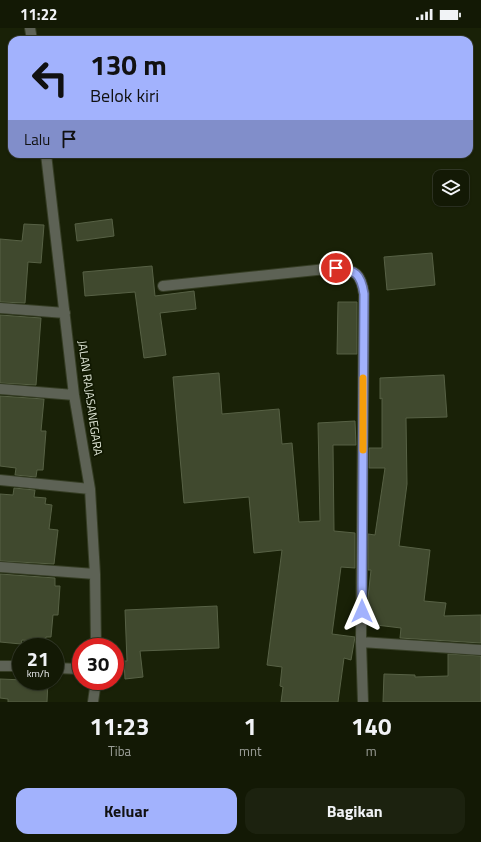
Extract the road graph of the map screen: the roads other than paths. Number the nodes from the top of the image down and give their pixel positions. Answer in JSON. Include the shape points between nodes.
{"nodes":[{"id":1,"x":47,"y":158,"type":"edge"},
{"id":2,"x":163,"y":286,"type":"dead end"},
{"id":3,"x":0,"y":308,"type":"edge"},
{"id":4,"x":66,"y":313,"type":"junction"},
{"id":5,"x":0,"y":389,"type":"edge"},
{"id":6,"x":74,"y":395,"type":"junction"},
{"id":7,"x":0,"y":480,"type":"edge"},
{"id":8,"x":90,"y":489,"type":"junction"},
{"id":9,"x":0,"y":567,"type":"edge"},
{"id":10,"x":95,"y":574,"type":"junction"},
{"id":11,"x":96,"y":638,"type":"edge"},
{"id":12,"x":361,"y":642,"type":"junction"},
{"id":13,"x":481,"y":650,"type":"edge"},
{"id":14,"x":0,"y":666,"type":"edge"},
{"id":15,"x":12,"y":666,"type":"edge"},
{"id":16,"x":95,"y":690,"type":"edge"},
{"id":17,"x":93,"y":702,"type":"edge"},
{"id":18,"x":362,"y":702,"type":"edge"}],
"edges":[{"from":1,"to":4,"type":"street","name":"JALAN RAJASANEGARA"},
{"from":2,"to":12,"type":"street","via":[[336,268],[349,269],[358,274],[364,294]]},
{"from":3,"to":4,"type":"street"},
{"from":4,"to":6,"type":"street","name":"JALAN RAJASANEGARA"},
{"from":5,"to":6,"type":"street"},
{"from":6,"to":8,"type":"street","name":"JALAN RAJASANEGARA"},
{"from":7,"to":8,"type":"street"},
{"from":8,"to":10,"type":"street","name":"JALAN RAJASANEGARA"},
{"from":9,"to":10,"type":"street"},
{"from":10,"to":11,"type":"street","name":"JALAN RAJASANEGARA"},
{"from":12,"to":13,"type":"street"},
{"from":12,"to":18,"type":"street"},
{"from":14,"to":15,"type":"street"},
{"from":16,"to":17,"type":"street"}]}
